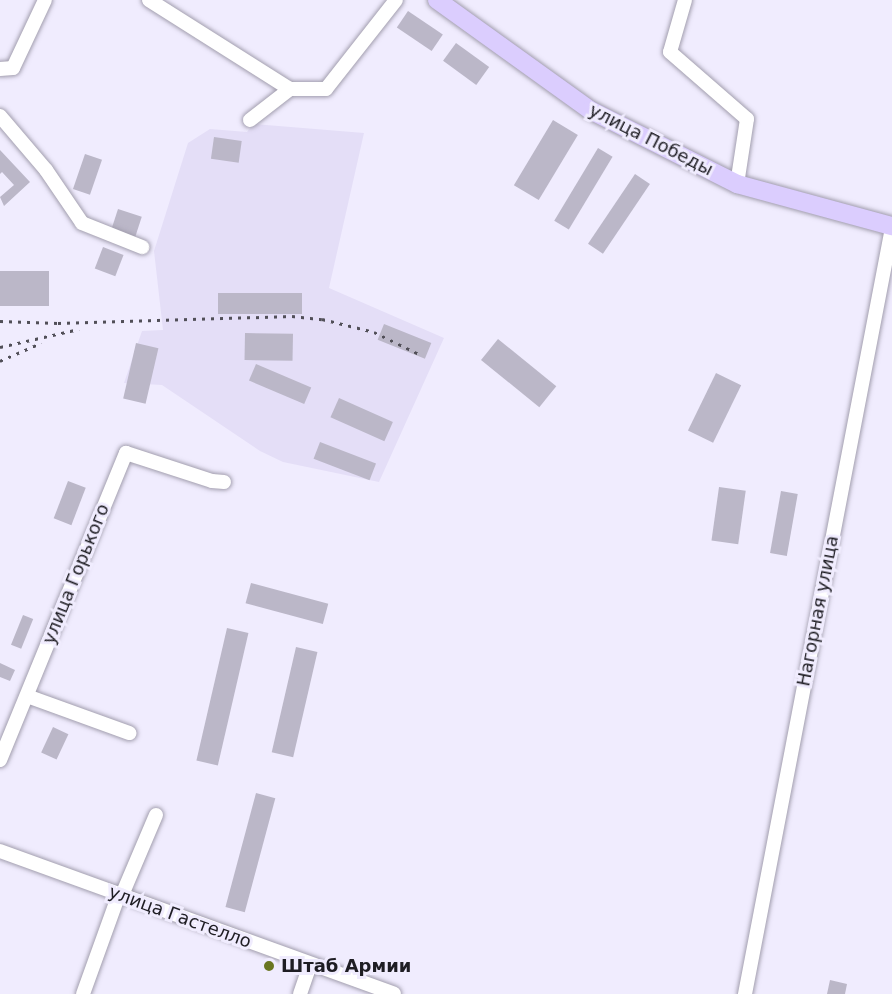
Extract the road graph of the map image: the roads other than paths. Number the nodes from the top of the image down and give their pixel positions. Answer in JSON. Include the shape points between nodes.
{"nodes":[{"id":1,"x":45,"y":0,"type":"edge"},
{"id":2,"x":148,"y":0,"type":"edge"},
{"id":3,"x":396,"y":0,"type":"edge"},
{"id":4,"x":437,"y":0,"type":"edge"},
{"id":5,"x":685,"y":0,"type":"edge"},
{"id":6,"x":0,"y":69,"type":"edge"},
{"id":7,"x":290,"y":89,"type":"junction"},
{"id":8,"x":0,"y":116,"type":"edge"},
{"id":9,"x":250,"y":120,"type":"dead end"},
{"id":10,"x":737,"y":184,"type":"junction"},
{"id":11,"x":892,"y":227,"type":"edge"},
{"id":12,"x":142,"y":247,"type":"dead end"},
{"id":13,"x":224,"y":482,"type":"dead end"},
{"id":14,"x":27,"y":696,"type":"junction"},
{"id":15,"x":129,"y":733,"type":"dead end"},
{"id":16,"x":0,"y":760,"type":"edge"},
{"id":17,"x":156,"y":815,"type":"dead end"},
{"id":18,"x":0,"y":851,"type":"edge"},
{"id":19,"x":120,"y":895,"type":"junction"},
{"id":20,"x":310,"y":965,"type":"junction"},
{"id":21,"x":83,"y":994,"type":"edge"},
{"id":22,"x":300,"y":994,"type":"edge"},
{"id":23,"x":394,"y":994,"type":"edge"},
{"id":24,"x":745,"y":994,"type":"edge"}],
"edges":[{"from":1,"to":6,"type":"street","via":[[13,68]]},
{"from":2,"to":7,"type":"street"},
{"from":3,"to":7,"type":"street","via":[[326,89]]},
{"from":4,"to":10,"type":"main road","name":"улица Победы","via":[[590,110]]},
{"from":5,"to":10,"type":"street","via":[[670,52],[747,119]]},
{"from":7,"to":9,"type":"street"},
{"from":8,"to":12,"type":"street","via":[[46,170],[82,223]]},
{"from":10,"to":11,"type":"main road","name":"улица Победы"},
{"from":11,"to":24,"type":"street","name":"Нагорная улица"},
{"from":13,"to":14,"type":"street","name":"улица Горького","via":[[126,453]]},
{"from":14,"to":15,"type":"street"},
{"from":14,"to":16,"type":"street","name":"улица Горького"},
{"from":17,"to":19,"type":"street"},
{"from":18,"to":19,"type":"street","name":"улица Гастелло"},
{"from":19,"to":20,"type":"street","name":"улица Гастелло"},
{"from":19,"to":21,"type":"street"},
{"from":20,"to":22,"type":"street"},
{"from":20,"to":23,"type":"street","name":"улица Гастелло"}]}
